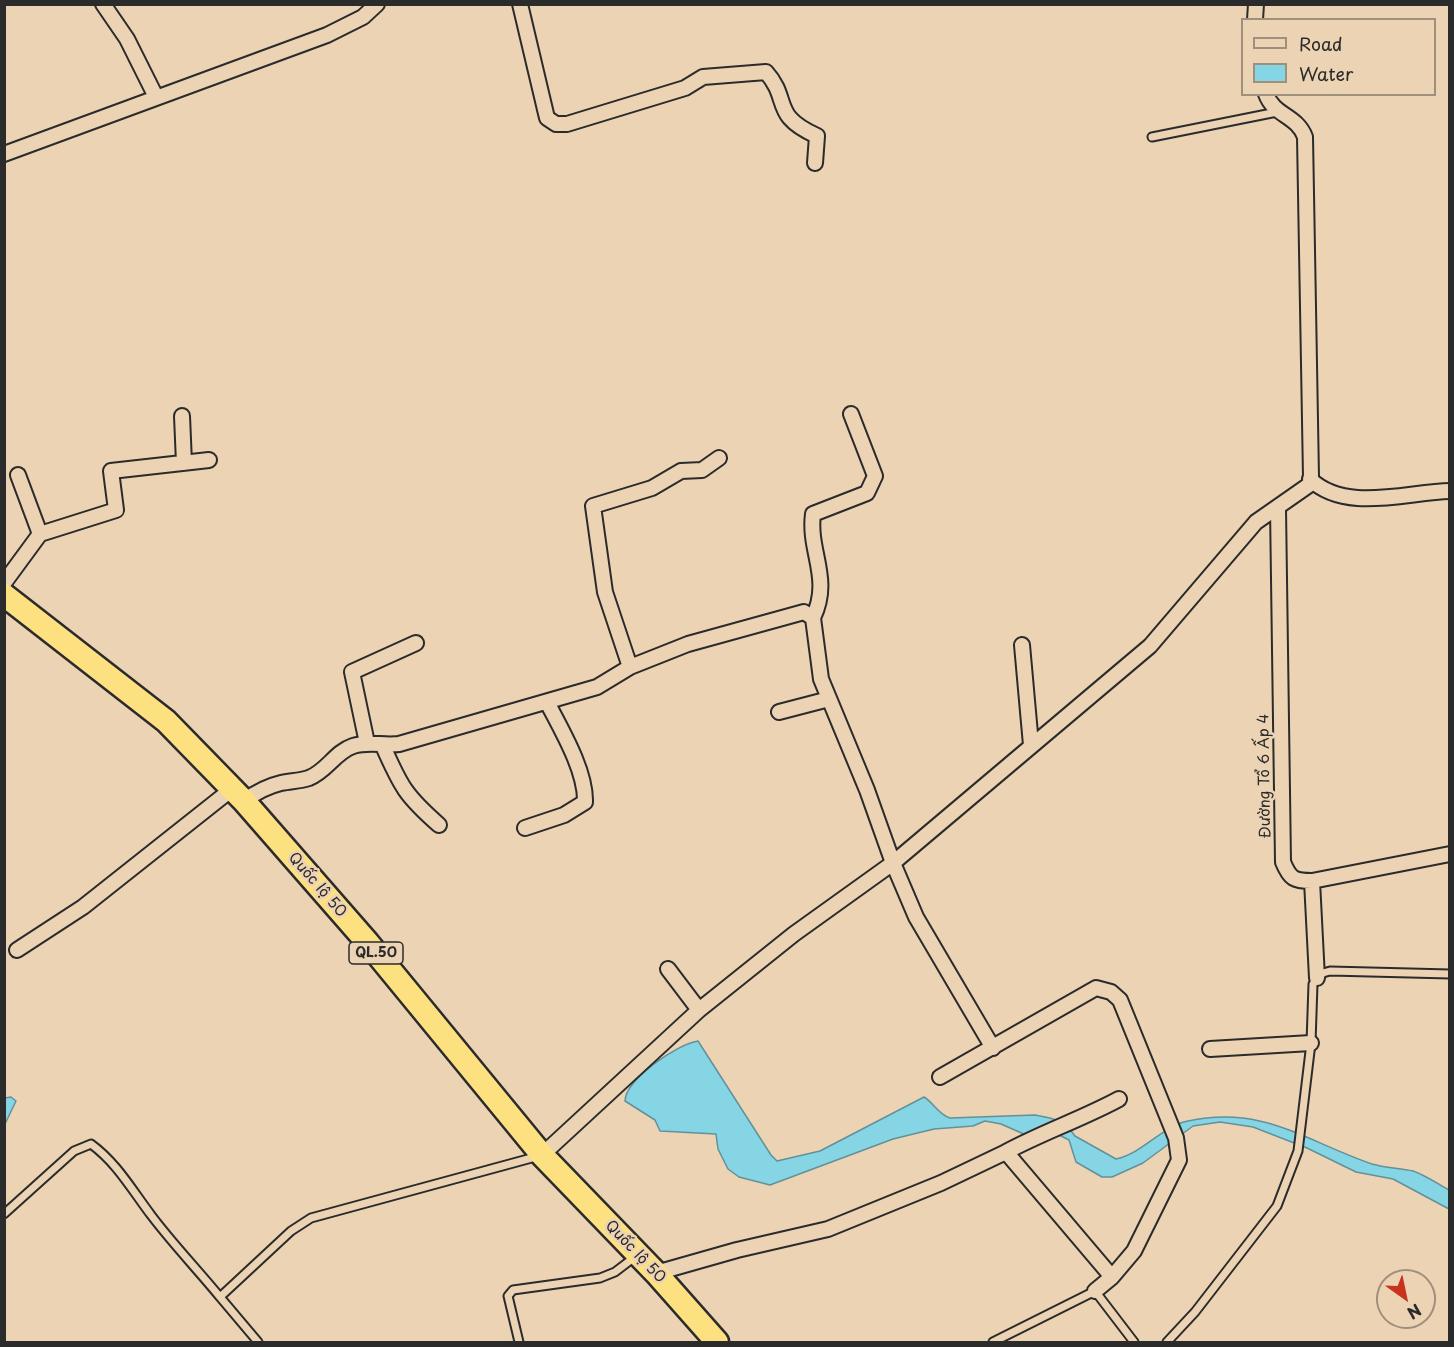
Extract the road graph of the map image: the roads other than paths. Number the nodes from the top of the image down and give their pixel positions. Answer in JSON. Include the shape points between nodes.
{"nodes":[{"id":1,"x":103,"y":4,"type":"edge"},
{"id":2,"x":377,"y":4,"type":"edge"},
{"id":3,"x":520,"y":4,"type":"edge"},
{"id":4,"x":1267,"y":96,"type":"edge"},
{"id":5,"x":156,"y":97,"type":"junction"},
{"id":6,"x":1277,"y":112,"type":"junction"},
{"id":7,"x":1152,"y":136,"type":"dead end"},
{"id":8,"x":4,"y":154,"type":"edge"},
{"id":9,"x":815,"y":163,"type":"dead end"},
{"id":10,"x":851,"y":414,"type":"dead end"},
{"id":11,"x":182,"y":417,"type":"dead end"},
{"id":12,"x":719,"y":458,"type":"dead end"},
{"id":13,"x":209,"y":460,"type":"dead end"},
{"id":14,"x":184,"y":463,"type":"junction"},
{"id":15,"x":18,"y":475,"type":"dead end"},
{"id":16,"x":1310,"y":479,"type":"junction"},
{"id":17,"x":1449,"y":491,"type":"edge"},
{"id":18,"x":1278,"y":508,"type":"junction"},
{"id":19,"x":40,"y":534,"type":"junction"},
{"id":20,"x":4,"y":583,"type":"edge"},
{"id":21,"x":4,"y":595,"type":"edge"},
{"id":22,"x":813,"y":618,"type":"junction"},
{"id":23,"x":416,"y":643,"type":"dead end"},
{"id":24,"x":1022,"y":645,"type":"dead end"},
{"id":25,"x":630,"y":667,"type":"junction"},
{"id":26,"x":829,"y":699,"type":"junction"},
{"id":27,"x":547,"y":702,"type":"junction"},
{"id":28,"x":779,"y":712,"type":"dead end"},
{"id":29,"x":367,"y":743,"type":"junction"},
{"id":30,"x":1031,"y":745,"type":"junction"},
{"id":31,"x":383,"y":746,"type":"junction"},
{"id":32,"x":238,"y":795,"type":"junction"},
{"id":33,"x":439,"y":825,"type":"dead end"},
{"id":34,"x":525,"y":828,"type":"dead end"},
{"id":35,"x":1449,"y":854,"type":"edge"},
{"id":36,"x":892,"y":863,"type":"junction"},
{"id":37,"x":1312,"y":881,"type":"junction"},
{"id":38,"x":17,"y":950,"type":"dead end"},
{"id":39,"x":668,"y":969,"type":"dead end"},
{"id":40,"x":1449,"y":974,"type":"edge"},
{"id":41,"x":1317,"y":978,"type":"junction"},
{"id":42,"x":699,"y":1010,"type":"junction"},
{"id":43,"x":1311,"y":1043,"type":"junction"},
{"id":44,"x":993,"y":1048,"type":"junction"},
{"id":45,"x":1210,"y":1049,"type":"dead end"},
{"id":46,"x":940,"y":1077,"type":"dead end"},
{"id":47,"x":1119,"y":1099,"type":"dead end"},
{"id":48,"x":1006,"y":1152,"type":"junction"},
{"id":49,"x":542,"y":1155,"type":"junction"},
{"id":50,"x":4,"y":1214,"type":"edge"},
{"id":51,"x":638,"y":1255,"type":"junction"},
{"id":52,"x":656,"y":1273,"type":"junction"},
{"id":53,"x":1112,"y":1276,"type":"junction"},
{"id":54,"x":1095,"y":1291,"type":"junction"},
{"id":55,"x":220,"y":1297,"type":"junction"},
{"id":56,"x":258,"y":1342,"type":"edge"},
{"id":57,"x":519,"y":1342,"type":"edge"},
{"id":58,"x":717,"y":1342,"type":"edge"},
{"id":59,"x":993,"y":1342,"type":"edge"},
{"id":60,"x":1134,"y":1342,"type":"edge"},
{"id":61,"x":1167,"y":1342,"type":"edge"}],
"edges":[{"from":1,"to":5,"type":"street","via":[[127,39]]},
{"from":2,"to":5,"type":"street","via":[[363,17],[327,35]]},
{"from":3,"to":9,"type":"street","via":[[547,118],[556,124],[666,95],[703,76],[766,72],[774,81],[790,121],[817,136]]},
{"from":4,"to":6,"type":"street"},
{"from":5,"to":8,"type":"street"},
{"from":6,"to":7,"type":"lane"},
{"from":6,"to":16,"type":"street","via":[[1292,117],[1305,137]]},
{"from":10,"to":22,"type":"street","via":[[875,476],[867,493],[813,514],[811,530],[822,585]]},
{"from":11,"to":14,"type":"street"},
{"from":12,"to":25,"type":"street","via":[[702,470],[681,471],[652,488],[593,506],[605,592]]},
{"from":13,"to":14,"type":"street"},
{"from":14,"to":19,"type":"street","via":[[111,471],[116,510]]},
{"from":15,"to":19,"type":"street"},
{"from":16,"to":17,"type":"street","via":[[1321,490],[1351,497]]},
{"from":16,"to":18,"type":"street","via":[[1303,491]]},
{"from":18,"to":30,"type":"street","via":[[1256,522],[1150,646]]},
{"from":18,"to":37,"type":"street","name":"Đường Tổ 6 Ấp 4","via":[[1283,862],[1295,881]]},
{"from":19,"to":20,"type":"street"},
{"from":21,"to":32,"type":"highway","name":"Quốc lộ 50","number":"QL.50","via":[[166,721]]},
{"from":22,"to":25,"type":"street","via":[[804,612],[688,644]]},
{"from":22,"to":26,"type":"street","via":[[821,679]]},
{"from":23,"to":29,"type":"street","via":[[352,672]]},
{"from":24,"to":30,"type":"street"},
{"from":25,"to":27,"type":"street","via":[[597,687]]},
{"from":26,"to":28,"type":"street"},
{"from":26,"to":36,"type":"street"},
{"from":27,"to":31,"type":"street"},
{"from":27,"to":34,"type":"street","via":[[568,745],[585,802],[564,815]]},
{"from":29,"to":31,"type":"street"},
{"from":29,"to":32,"type":"street","via":[[351,747],[308,778]]},
{"from":30,"to":36,"type":"street"},
{"from":31,"to":33,"type":"street","via":[[399,783]]},
{"from":32,"to":38,"type":"street"},
{"from":32,"to":49,"type":"highway","name":"Quốc lộ 50","number":"QL.50","via":[[368,943]]},
{"from":35,"to":37,"type":"street"},
{"from":36,"to":42,"type":"street"},
{"from":36,"to":44,"type":"street","via":[[916,917]]},
{"from":37,"to":41,"type":"street"},
{"from":39,"to":42,"type":"street"},
{"from":40,"to":41,"type":"lane","via":[[1330,971]]},
{"from":41,"to":43,"type":"lane","via":[[1313,984]]},
{"from":42,"to":49,"type":"street"},
{"from":43,"to":45,"type":"street"},
{"from":43,"to":61,"type":"lane","via":[[1298,1151],[1276,1206],[1195,1312]]},
{"from":44,"to":46,"type":"street"},
{"from":44,"to":53,"type":"street","via":[[1096,988],[1111,992],[1120,1000],[1176,1138],[1179,1160],[1134,1251]]},
{"from":47,"to":48,"type":"street"},
{"from":48,"to":52,"type":"street","via":[[828,1228]]},
{"from":48,"to":53,"type":"street"},
{"from":49,"to":51,"type":"highway","name":"Quốc lộ 50","number":"QL.50"},
{"from":49,"to":55,"type":"lane","via":[[311,1218],[291,1231]]},
{"from":50,"to":55,"type":"lane","via":[[74,1151],[91,1144],[130,1184]]},
{"from":51,"to":52,"type":"highway","name":"Quốc lộ 50","number":"QL.50"},
{"from":51,"to":57,"type":"lane","via":[[600,1278],[513,1290],[508,1296],[509,1307]]},
{"from":52,"to":58,"type":"highway","name":"Quốc lộ 50","number":"QL.50"},
{"from":53,"to":54,"type":"street"},
{"from":54,"to":59,"type":"lane"},
{"from":54,"to":60,"type":"lane"},
{"from":55,"to":56,"type":"lane"}]}
